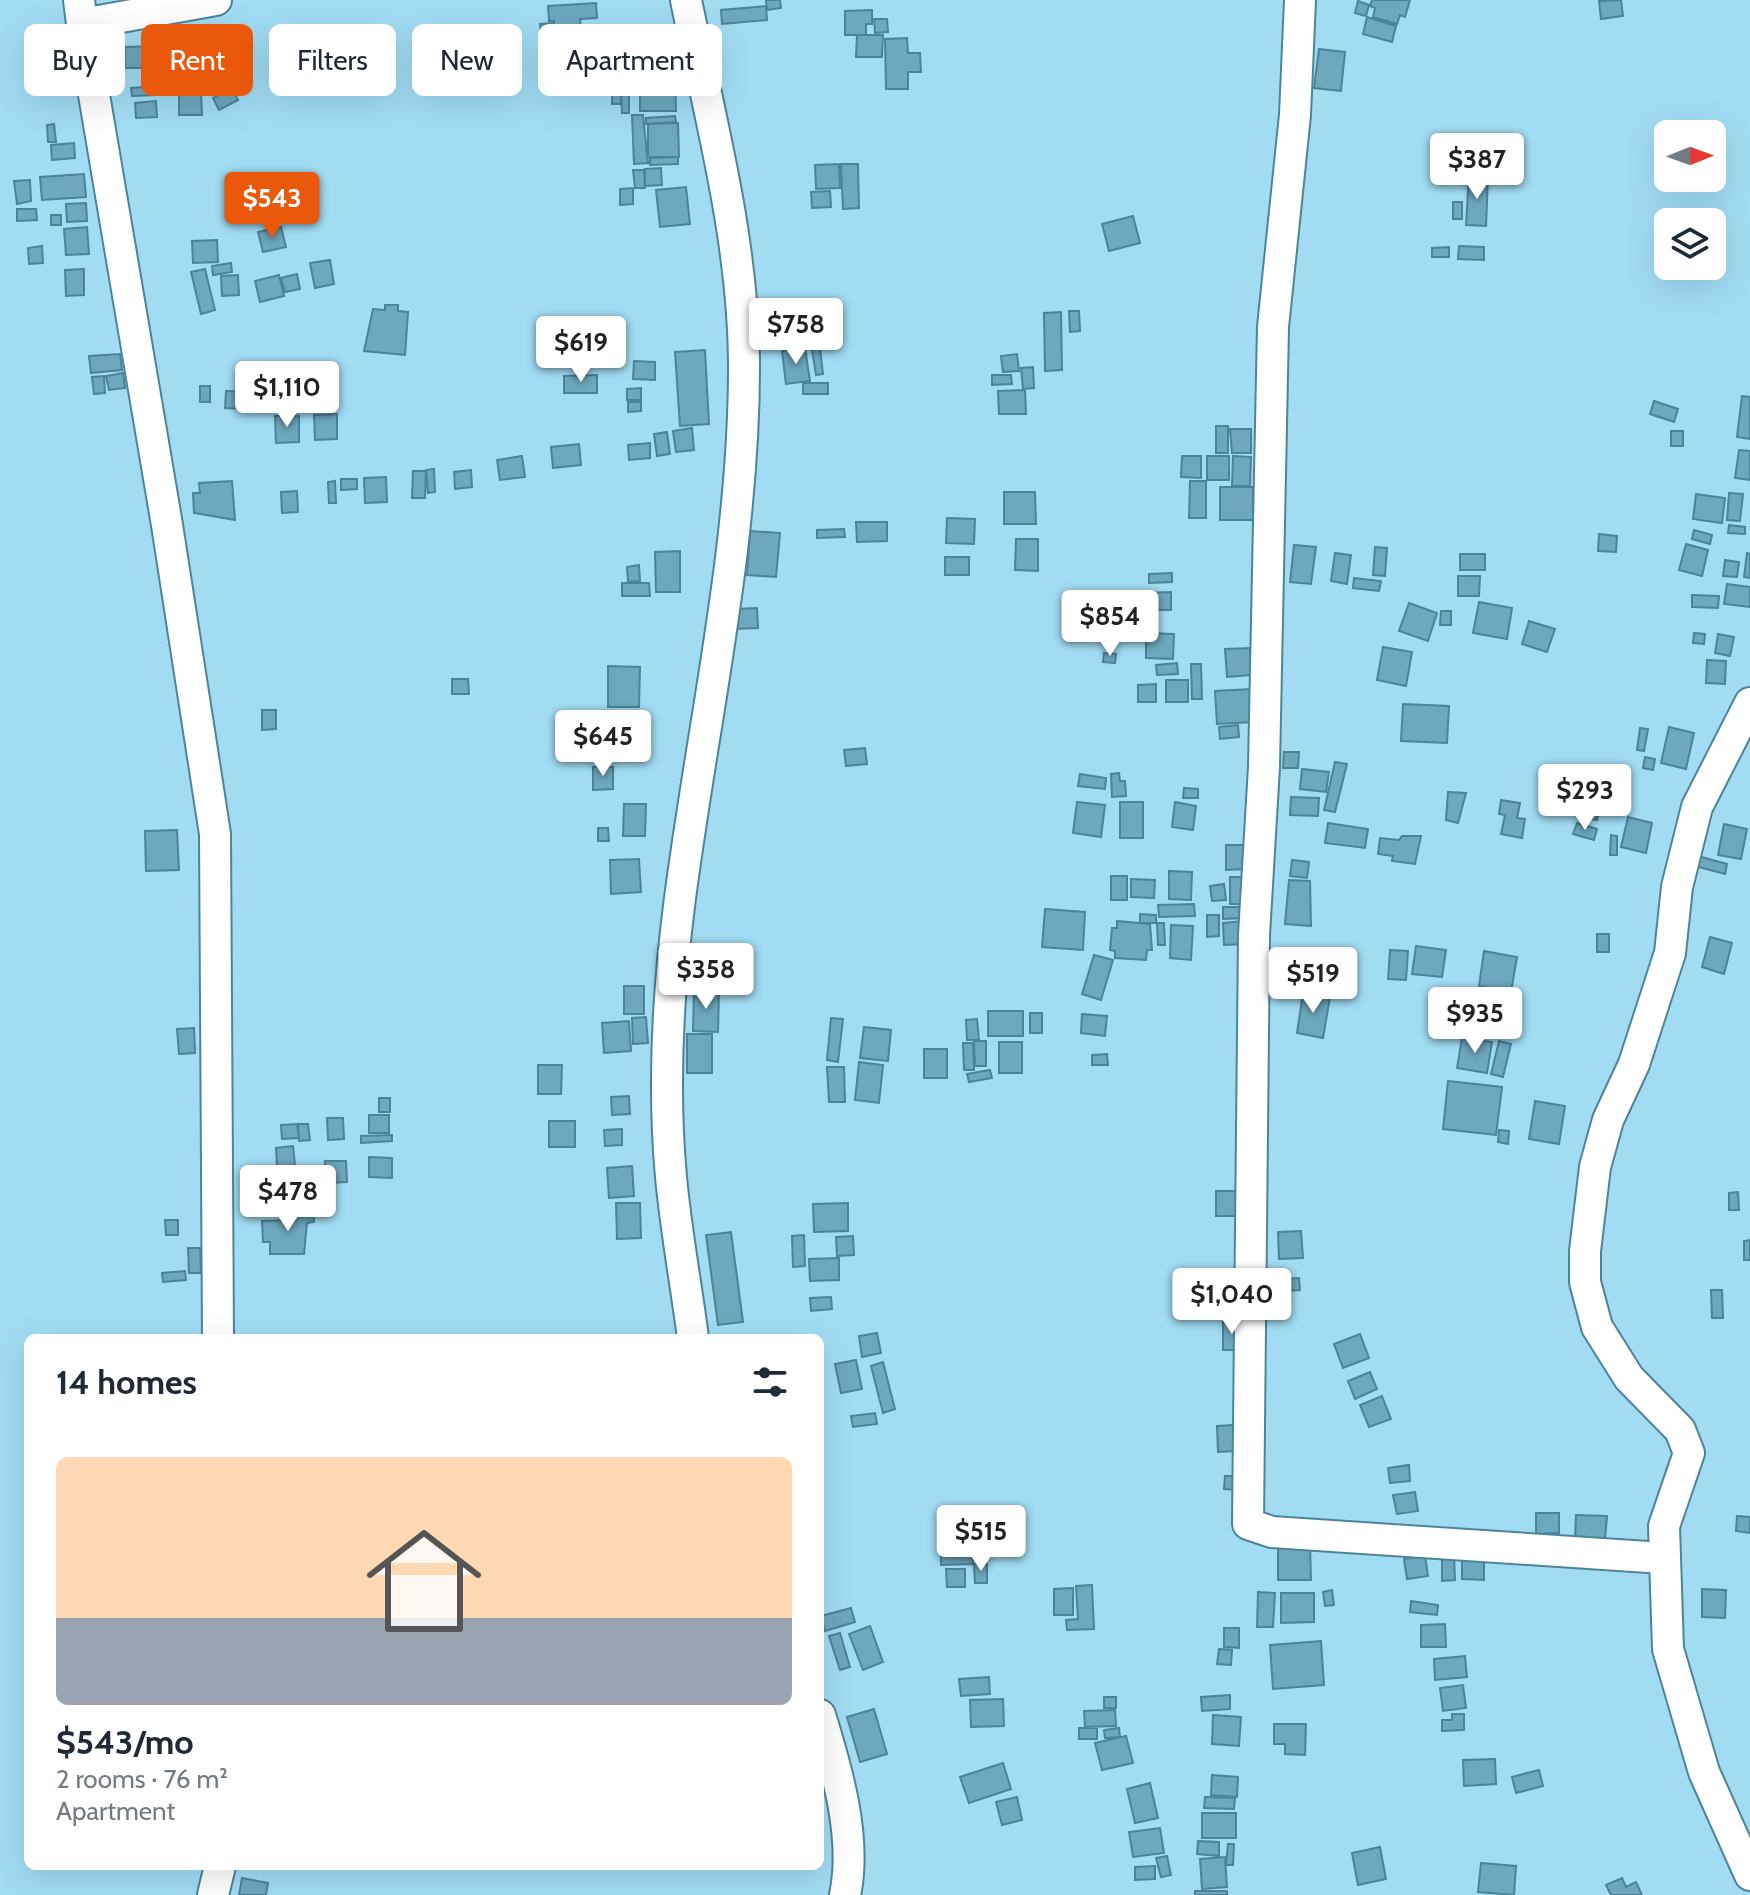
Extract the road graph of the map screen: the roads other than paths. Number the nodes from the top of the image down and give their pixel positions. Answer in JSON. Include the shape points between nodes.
{"nodes":[{"id":1,"x":216,"y":0,"type":"edge"},
{"id":2,"x":686,"y":0,"type":"edge"},
{"id":3,"x":1300,"y":0,"type":"edge"},
{"id":4,"x":80,"y":12,"type":"edge"},
{"id":5,"x":1750,"y":703,"type":"edge"},
{"id":6,"x":218,"y":1334,"type":"edge"},
{"id":7,"x":692,"y":1334,"type":"edge"},
{"id":8,"x":1663,"y":1558,"type":"junction"},
{"id":9,"x":824,"y":1728,"type":"edge"},
{"id":10,"x":219,"y":1870,"type":"edge"},
{"id":11,"x":1750,"y":1875,"type":"edge"},
{"id":12,"x":213,"y":1895,"type":"edge"},
{"id":13,"x":845,"y":1895,"type":"edge"}],
"edges":[{"from":1,"to":4,"type":"street"},
{"from":2,"to":7,"type":"street","via":[[722,172],[744,359],[731,560],[679,908],[672,1010],[671,1177]]},
{"from":3,"to":8,"type":"street","via":[[1295,115],[1273,327],[1264,767],[1254,935],[1248,1524],[1272,1532]]},
{"from":4,"to":6,"type":"street","via":[[215,834]]},
{"from":5,"to":8,"type":"street","via":[[1697,807],[1677,887],[1670,953],[1634,1064],[1608,1120],[1588,1206],[1585,1282],[1597,1327],[1629,1378],[1680,1430],[1689,1453],[1664,1526]]},
{"from":8,"to":11,"type":"street","via":[[1668,1649],[1685,1715]]},
{"from":9,"to":13,"type":"street","via":[[844,1819],[849,1877]]},
{"from":10,"to":12,"type":"street"}]}
